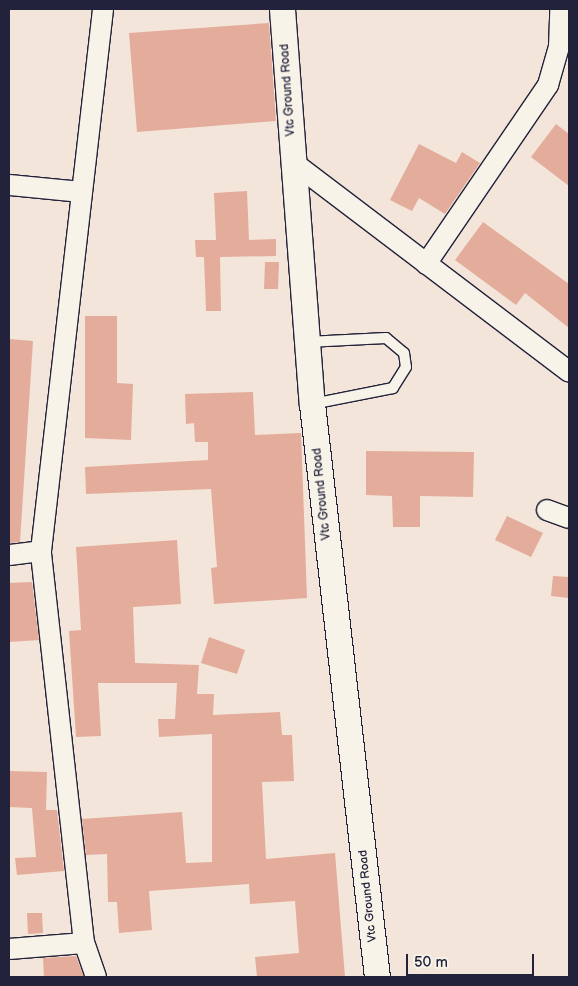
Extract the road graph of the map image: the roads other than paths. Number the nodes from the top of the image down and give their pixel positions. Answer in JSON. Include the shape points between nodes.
{"nodes":[{"id":1,"x":103,"y":9,"type":"edge"},
{"id":2,"x":282,"y":9,"type":"edge"},
{"id":3,"x":560,"y":9,"type":"edge"},
{"id":4,"x":294,"y":163,"type":"junction"},
{"id":5,"x":9,"y":185,"type":"edge"},
{"id":6,"x":82,"y":192,"type":"junction"},
{"id":7,"x":426,"y":264,"type":"junction"},
{"id":8,"x":307,"y":342,"type":"junction"},
{"id":9,"x":569,"y":372,"type":"edge"},
{"id":10,"x":312,"y":404,"type":"junction"},
{"id":11,"x":547,"y":510,"type":"dead end"},
{"id":12,"x":569,"y":518,"type":"edge"},
{"id":13,"x":41,"y":552,"type":"junction"},
{"id":14,"x":9,"y":555,"type":"edge"},
{"id":15,"x":84,"y":943,"type":"junction"},
{"id":16,"x":9,"y":949,"type":"edge"},
{"id":17,"x":96,"y":977,"type":"edge"},
{"id":18,"x":377,"y":977,"type":"edge"}],
"edges":[{"from":1,"to":6,"type":"street"},
{"from":2,"to":4,"type":"street","name":"Vtc Ground Road"},
{"from":3,"to":7,"type":"street","via":[[558,47],[548,85]]},
{"from":4,"to":7,"type":"street"},
{"from":4,"to":8,"type":"street","name":"Vtc Ground Road"},
{"from":5,"to":6,"type":"street"},
{"from":6,"to":13,"type":"street"},
{"from":7,"to":9,"type":"street"},
{"from":8,"to":10,"type":"street","name":"Vtc Ground Road"},
{"from":8,"to":10,"type":"lane","via":[[386,338],[404,353],[406,367],[393,388]]},
{"from":10,"to":18,"type":"street","name":"Vtc Ground Road"},
{"from":11,"to":12,"type":"street"},
{"from":13,"to":14,"type":"street"},
{"from":13,"to":15,"type":"street"},
{"from":15,"to":16,"type":"street"},
{"from":15,"to":17,"type":"street"}]}
